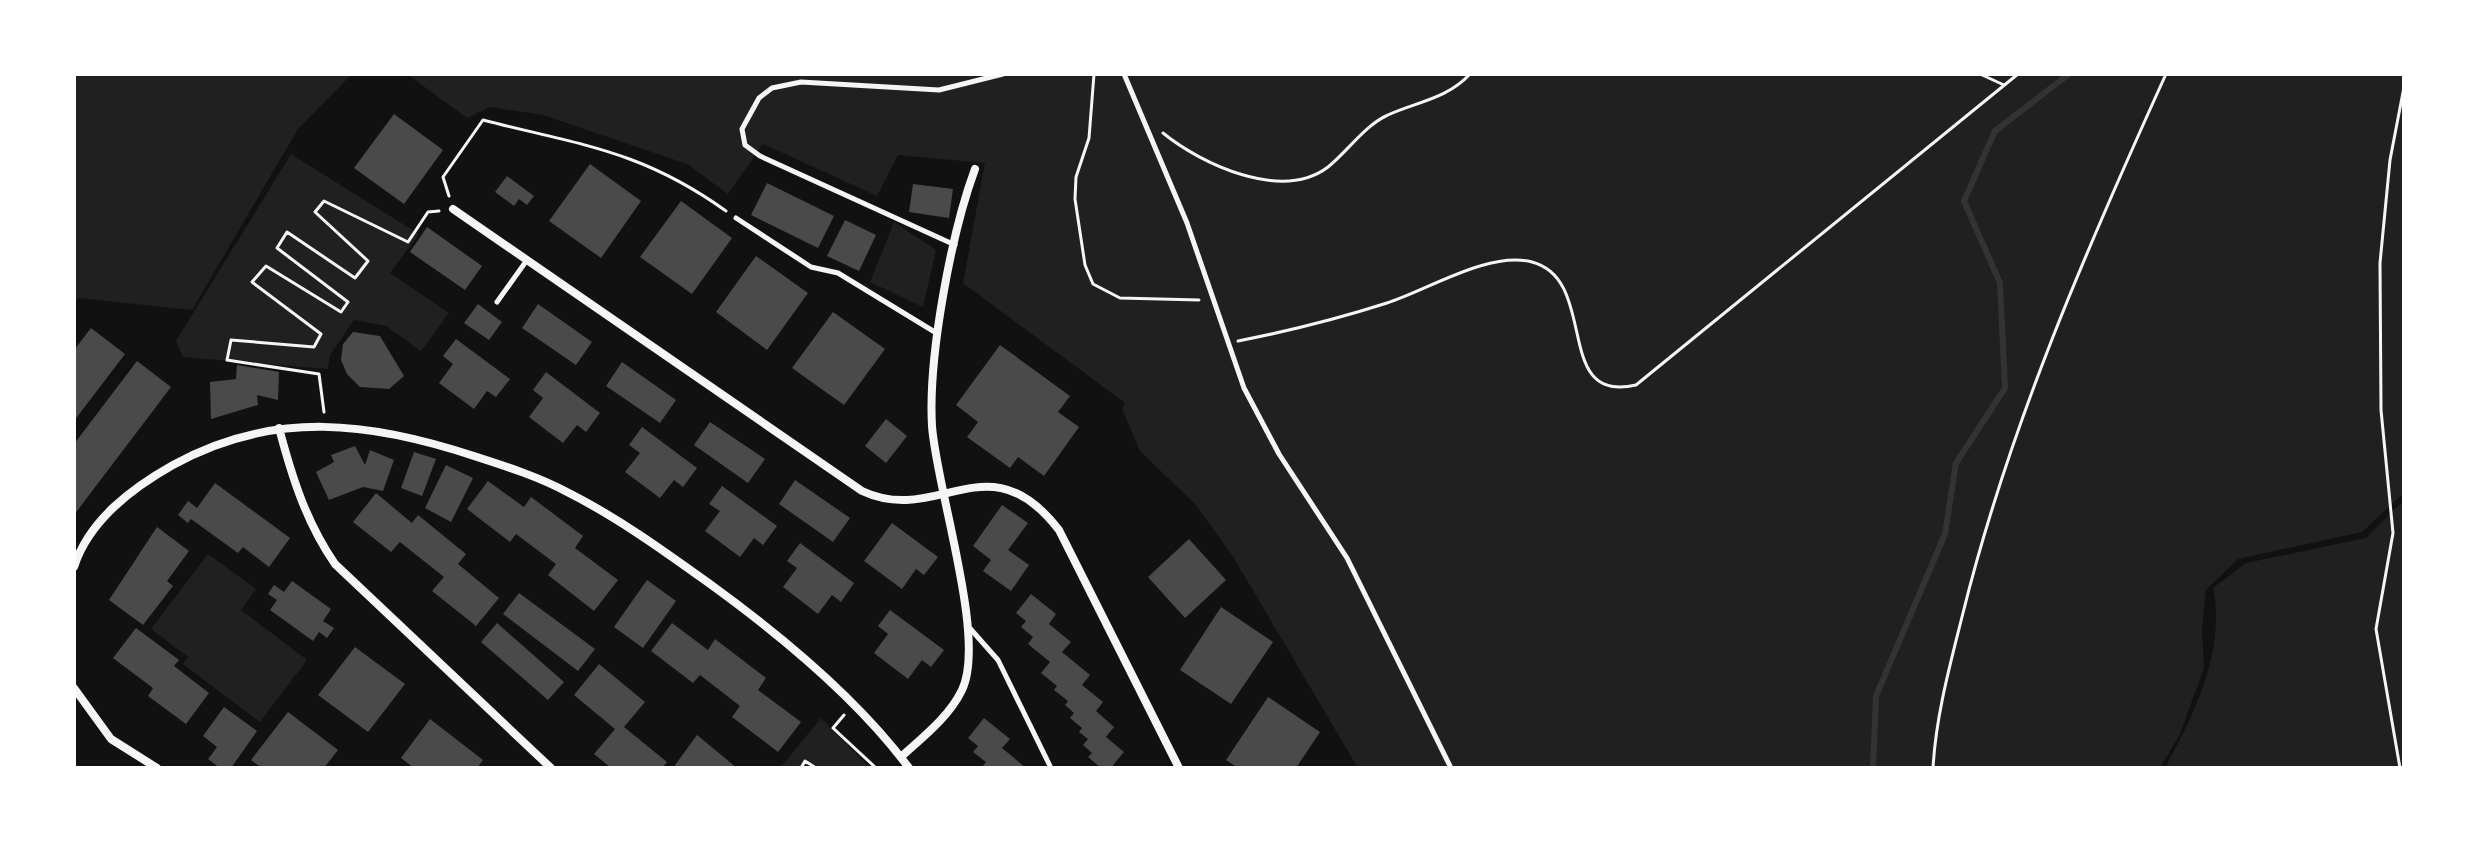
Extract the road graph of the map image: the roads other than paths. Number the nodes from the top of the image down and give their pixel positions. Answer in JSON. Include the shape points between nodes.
{"nodes":[{"id":1,"x":1003,"y":74,"type":"edge"},
{"id":2,"x":1124,"y":74,"type":"edge"},
{"id":3,"x":975,"y":169,"type":"dead end"},
{"id":4,"x":453,"y":209,"type":"road end"},
{"id":5,"x":736,"y":218,"type":"road end"},
{"id":6,"x":955,"y":245,"type":"junction"},
{"id":7,"x":527,"y":260,"type":"junction"},
{"id":8,"x":497,"y":302,"type":"dead end"},
{"id":9,"x":939,"y":335,"type":"junction"},
{"id":10,"x":279,"y":428,"type":"junction"},
{"id":11,"x":944,"y":493,"type":"junction"},
{"id":12,"x":74,"y":567,"type":"edge"},
{"id":13,"x":966,"y":625,"type":"junction"},
{"id":14,"x":74,"y":688,"type":"edge"},
{"id":15,"x":901,"y":757,"type":"junction"},
{"id":16,"x":157,"y":768,"type":"edge"},
{"id":17,"x":551,"y":768,"type":"edge"},
{"id":18,"x":909,"y":768,"type":"edge"},
{"id":19,"x":1051,"y":768,"type":"edge"},
{"id":20,"x":1179,"y":768,"type":"edge"},
{"id":21,"x":1451,"y":768,"type":"edge"}],
"edges":[{"from":1,"to":6,"type":"lane","via":[[939,90],[801,82],[772,88],[759,98],[742,129],[745,145],[760,156]]},
{"from":2,"to":21,"type":"lane","via":[[1187,223],[1244,388],[1279,454],[1347,558]]},
{"from":3,"to":6,"type":"street"},
{"from":4,"to":7,"type":"street"},
{"from":5,"to":9,"type":"lane","via":[[811,267],[838,273]]},
{"from":6,"to":9,"type":"street"},
{"from":7,"to":8,"type":"lane"},
{"from":7,"to":11,"type":"street","via":[[862,491],[889,501]]},
{"from":9,"to":11,"type":"street","via":[[931,408]]},
{"from":10,"to":12,"type":"street","via":[[211,446],[146,481],[99,522]]},
{"from":10,"to":15,"type":"street","via":[[326,426],[423,441],[568,492],[744,609]]},
{"from":10,"to":17,"type":"street","via":[[297,491],[335,564]]},
{"from":11,"to":13,"type":"street"},
{"from":11,"to":20,"type":"street","via":[[976,488],[1019,492],[1046,514],[1059,530]]},
{"from":13,"to":15,"type":"street","via":[[968,658],[962,689],[939,722]]},
{"from":13,"to":19,"type":"lane","via":[[998,660]]},
{"from":14,"to":16,"type":"street","via":[[111,739]]},
{"from":15,"to":18,"type":"street"}]}
